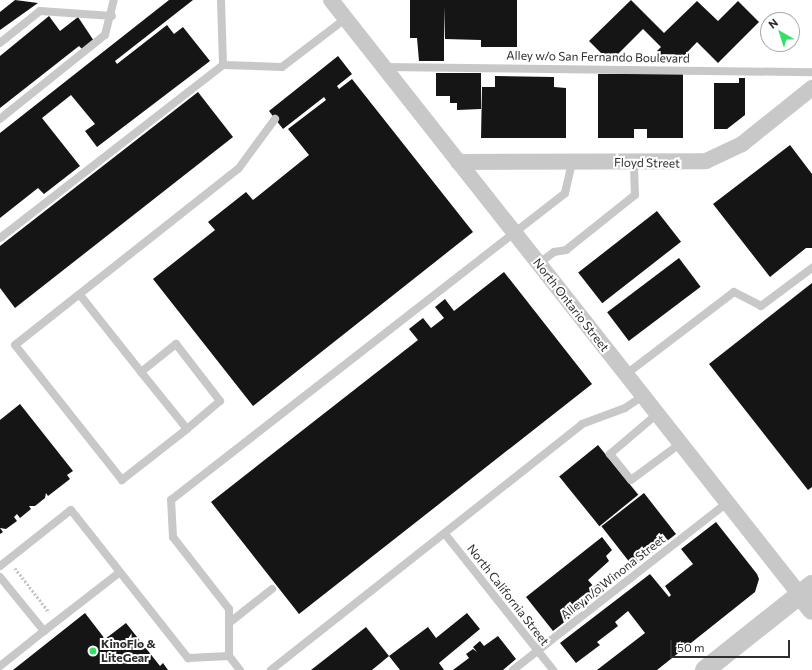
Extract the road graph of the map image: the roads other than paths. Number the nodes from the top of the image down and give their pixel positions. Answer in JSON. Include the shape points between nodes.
{"nodes":[{"id":1,"x":114,"y":0,"type":"edge"},
{"id":2,"x":221,"y":0,"type":"edge"},
{"id":3,"x":331,"y":0,"type":"edge"},
{"id":4,"x":112,"y":16,"type":"junction"},
{"id":5,"x":345,"y":19,"type":"junction"},
{"id":6,"x":0,"y":43,"type":"edge"},
{"id":7,"x":223,"y":65,"type":"junction"},
{"id":8,"x":383,"y":67,"type":"junction"},
{"id":9,"x":812,"y":72,"type":"edge"},
{"id":10,"x":812,"y":88,"type":"edge"},
{"id":11,"x":0,"y":119,"type":"edge"},
{"id":12,"x":275,"y":119,"type":"dead end"},
{"id":13,"x":458,"y":162,"type":"junction"},
{"id":14,"x":572,"y":163,"type":"junction"},
{"id":15,"x":634,"y":163,"type":"junction"},
{"id":16,"x":513,"y":231,"type":"junction"},
{"id":17,"x":0,"y":238,"type":"edge"},
{"id":18,"x":538,"y":264,"type":"junction"},
{"id":19,"x":812,"y":268,"type":"edge"},
{"id":20,"x":80,"y":295,"type":"junction"},
{"id":21,"x":141,"y":372,"type":"junction"},
{"id":22,"x":625,"y":375,"type":"junction"},
{"id":23,"x":643,"y":396,"type":"junction"},
{"id":24,"x":657,"y":414,"type":"junction"},
{"id":25,"x":186,"y":429,"type":"junction"},
{"id":26,"x":681,"y":444,"type":"junction"},
{"id":27,"x":727,"y":503,"type":"junction"},
{"id":28,"x":445,"y":534,"type":"junction"},
{"id":29,"x":0,"y":566,"type":"edge"},
{"id":30,"x":120,"y":572,"type":"junction"},
{"id":31,"x":0,"y":577,"type":"edge"},
{"id":32,"x":272,"y":589,"type":"dead end"},
{"id":33,"x":808,"y":597,"type":"edge"},
{"id":34,"x":229,"y":623,"type":"junction"},
{"id":35,"x":44,"y":631,"type":"junction"},
{"id":36,"x":538,"y":651,"type":"junction"},
{"id":37,"x":229,"y":656,"type":"junction"},
{"id":38,"x":0,"y":666,"type":"edge"},
{"id":39,"x":240,"y":670,"type":"edge"},
{"id":40,"x":271,"y":670,"type":"edge"},
{"id":41,"x":513,"y":670,"type":"edge"},
{"id":42,"x":553,"y":670,"type":"edge"},
{"id":43,"x":705,"y":670,"type":"edge"}],
"edges":[{"from":1,"to":4,"type":"lane"},
{"from":2,"to":7,"type":"lane"},
{"from":3,"to":5,"type":"street","name":"North Ontario Street"},
{"from":4,"to":6,"type":"lane","via":[[40,11]]},
{"from":4,"to":11,"type":"lane","via":[[105,35]]},
{"from":5,"to":7,"type":"lane","via":[[282,67]]},
{"from":5,"to":8,"type":"street","name":"North Ontario Street"},
{"from":7,"to":17,"type":"lane"},
{"from":8,"to":9,"type":"lane","name":"Alley w/o San Fernando Boulevard"},
{"from":8,"to":13,"type":"street","name":"North Ontario Street"},
{"from":10,"to":15,"type":"street","name":"Floyd Street","via":[[742,144],[718,157],[693,164]]},
{"from":12,"to":20,"type":"lane","via":[[239,168]]},
{"from":13,"to":14,"type":"street","name":"Floyd Street"},
{"from":13,"to":16,"type":"street","name":"North Ontario Street"},
{"from":14,"to":15,"type":"street","name":"Floyd Street"},
{"from":14,"to":16,"type":"lane","via":[[565,193]]},
{"from":15,"to":18,"type":"lane","via":[[635,195],[566,250],[554,252]]},
{"from":16,"to":18,"type":"street","name":"North Ontario Street"},
{"from":16,"to":34,"type":"lane","via":[[171,500],[173,537],[228,609]]},
{"from":18,"to":22,"type":"street","name":"North Ontario Street"},
{"from":19,"to":22,"type":"lane","via":[[761,306],[734,292]]},
{"from":20,"to":21,"type":"lane"},
{"from":20,"to":25,"type":"lane","via":[[15,346],[122,480]]},
{"from":21,"to":25,"type":"lane"},
{"from":21,"to":25,"type":"lane","via":[[176,344],[220,401]]},
{"from":22,"to":23,"type":"street","name":"North Ontario Street"},
{"from":23,"to":24,"type":"street","name":"North Ontario Street"},
{"from":23,"to":28,"type":"lane","via":[[625,408],[582,424]]},
{"from":24,"to":26,"type":"street","name":"North Ontario Street"},
{"from":24,"to":26,"type":"lane","via":[[610,454],[631,480]]},
{"from":26,"to":27,"type":"street","name":"North Ontario Street"},
{"from":27,"to":33,"type":"street","name":"North Ontario Street"},
{"from":27,"to":36,"type":"lane","name":"Alley n/o Winona Street"},
{"from":28,"to":36,"type":"lane","name":"North California Street"},
{"from":28,"to":40,"type":"lane"},
{"from":29,"to":30,"type":"lane","via":[[71,510]]},
{"from":30,"to":35,"type":"lane"},
{"from":30,"to":37,"type":"lane","via":[[188,658]]},
{"from":31,"to":35,"type":"lane"},
{"from":32,"to":34,"type":"lane"},
{"from":33,"to":43,"type":"street"},
{"from":34,"to":37,"type":"lane"},
{"from":35,"to":38,"type":"lane"},
{"from":36,"to":41,"type":"lane","name":"Alley n/o Winona Street"},
{"from":36,"to":42,"type":"lane","name":"North California Street"},
{"from":37,"to":39,"type":"lane"}]}
